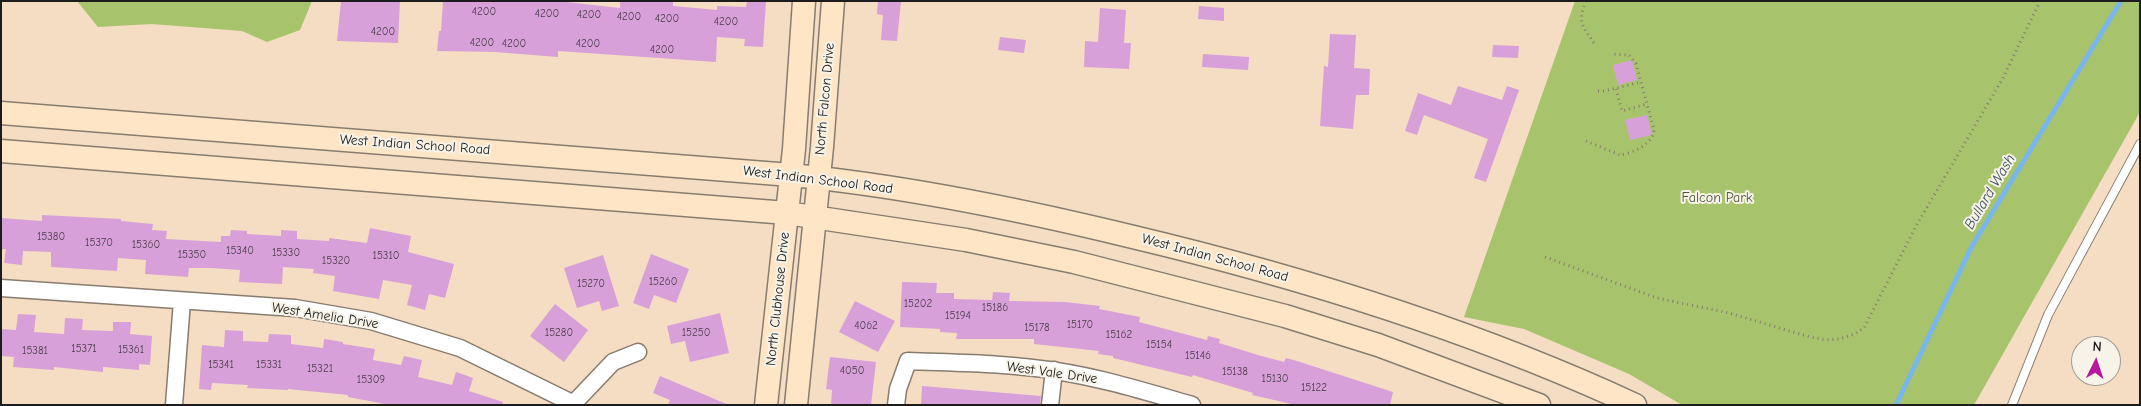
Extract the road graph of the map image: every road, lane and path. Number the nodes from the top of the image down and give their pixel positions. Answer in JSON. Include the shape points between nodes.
{"nodes":[{"id":1,"x":804,"y":1,"type":"edge"},
{"id":2,"x":833,"y":1,"type":"edge"},
{"id":3,"x":1586,"y":1,"type":"edge"},
{"id":4,"x":2040,"y":1,"type":"edge"},
{"id":5,"x":1595,"y":46,"type":"dead end"},
{"id":6,"x":1611,"y":54,"type":"dead end"},
{"id":7,"x":1641,"y":82,"type":"junction"},
{"id":8,"x":1616,"y":88,"type":"junction"},
{"id":9,"x":1598,"y":91,"type":"dead end"},
{"id":10,"x":1647,"y":104,"type":"junction"},
{"id":11,"x":1,"y":113,"type":"edge"},
{"id":12,"x":1586,"y":141,"type":"dead end"},
{"id":13,"x":2140,"y":144,"type":"edge"},
{"id":14,"x":1,"y":151,"type":"edge"},
{"id":15,"x":789,"y":194,"type":"junction"},
{"id":16,"x":817,"y":197,"type":"junction"},
{"id":17,"x":1545,"y":257,"type":"dead end"},
{"id":18,"x":1,"y":288,"type":"edge"},
{"id":19,"x":182,"y":301,"type":"junction"},
{"id":20,"x":773,"y":347,"type":"junction"},
{"id":21,"x":801,"y":350,"type":"junction"},
{"id":22,"x":638,"y":352,"type":"dead end"},
{"id":23,"x":1054,"y":370,"type":"junction"},
{"id":24,"x":575,"y":404,"type":"edge"},
{"id":25,"x":174,"y":405,"type":"edge"},
{"id":26,"x":766,"y":405,"type":"edge"},
{"id":27,"x":796,"y":405,"type":"edge"},
{"id":28,"x":896,"y":405,"type":"edge"},
{"id":29,"x":1050,"y":405,"type":"edge"},
{"id":30,"x":1192,"y":405,"type":"edge"},
{"id":31,"x":1539,"y":405,"type":"edge"},
{"id":32,"x":1635,"y":405,"type":"edge"},
{"id":33,"x":2012,"y":405,"type":"edge"}],
"edges":[{"from":1,"to":15,"type":"main road","name":"North Falcon Drive"},
{"from":2,"to":16,"type":"main road","name":"North Falcon Drive"},
{"from":3,"to":5,"type":"path","via":[[1581,24]]},
{"from":4,"to":17,"type":"path","via":[[2003,78],[1916,226],[1864,328],[1856,334],[1825,340],[1657,298]]},
{"from":6,"to":7,"type":"path","via":[[1633,59]]},
{"from":7,"to":8,"type":"path"},
{"from":7,"to":10,"type":"path"},
{"from":8,"to":9,"type":"path"},
{"from":8,"to":10,"type":"path","via":[[1622,111]]},
{"from":10,"to":12,"type":"path","via":[[1654,130],[1650,141],[1620,154]]},
{"from":11,"to":15,"type":"main road","name":"West Indian School Road"},
{"from":13,"to":33,"type":"lane","via":[[2048,315]]},
{"from":14,"to":15,"type":"main road","name":"West Indian School Road"},
{"from":15,"to":16,"type":"main road","name":"West Indian School Road"},
{"from":15,"to":16,"type":"main road","name":"West Indian School Road"},
{"from":15,"to":20,"type":"main road","name":"North Clubhouse Drive"},
{"from":16,"to":21,"type":"main road","name":"North Clubhouse Drive"},
{"from":16,"to":31,"type":"main road","name":"West Indian School Road","via":[[1224,299],[1378,345]]},
{"from":16,"to":32,"type":"main road","name":"West Indian School Road","via":[[961,199],[1198,251],[1431,323]]},
{"from":18,"to":19,"type":"street","name":"West Amelia Drive"},
{"from":19,"to":24,"type":"street","name":"West Amelia Drive","via":[[296,308],[371,321],[460,348]]},
{"from":19,"to":25,"type":"street"},
{"from":20,"to":21,"type":"main road"},
{"from":20,"to":26,"type":"main road","name":"North Clubhouse Drive"},
{"from":21,"to":27,"type":"main road","name":"North Clubhouse Drive"},
{"from":22,"to":24,"type":"street","name":"West Amelia Drive","via":[[613,362]]},
{"from":23,"to":28,"type":"street","name":"West Vale Drive","via":[[908,362],[898,388]]},
{"from":23,"to":29,"type":"street"},
{"from":23,"to":30,"type":"street","name":"West Vale Drive"}]}
